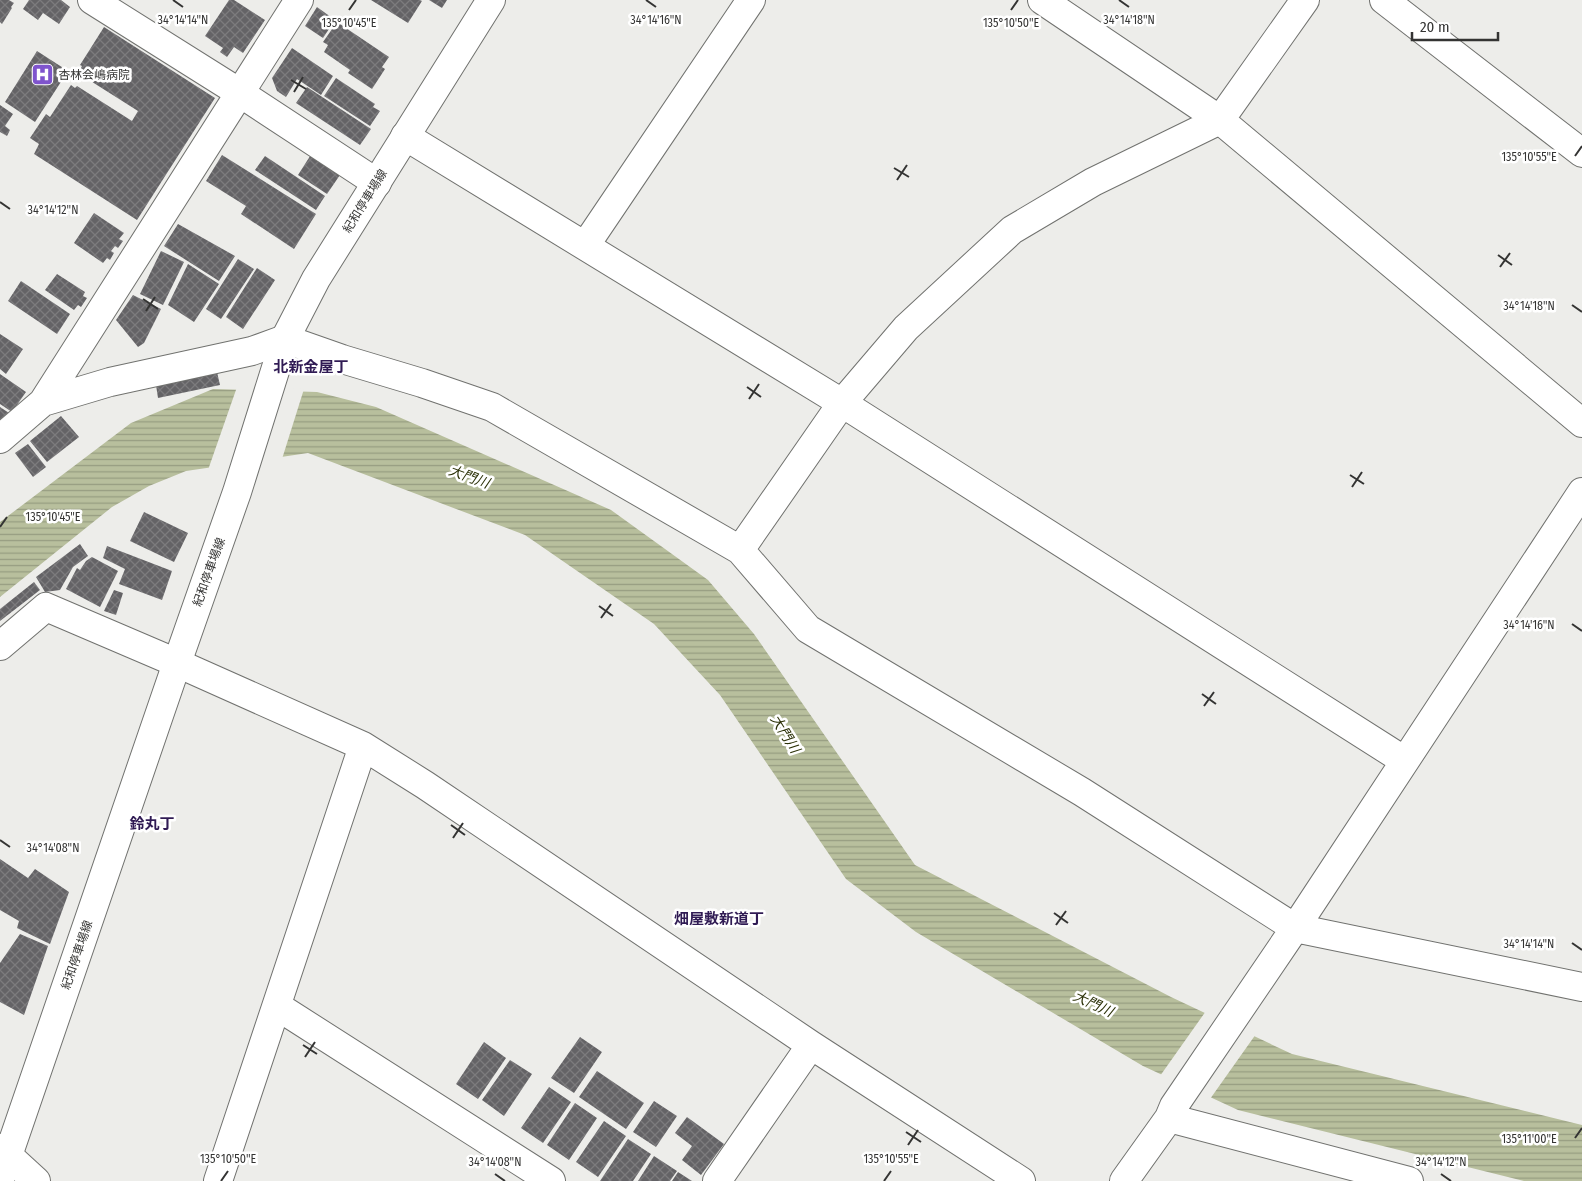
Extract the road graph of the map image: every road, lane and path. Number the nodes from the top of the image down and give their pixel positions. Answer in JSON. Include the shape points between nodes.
{"nodes":[{"id":1,"x":92,"y":0,"type":"edge"},
{"id":2,"x":299,"y":0,"type":"edge"},
{"id":3,"x":491,"y":0,"type":"edge"},
{"id":4,"x":751,"y":0,"type":"edge"},
{"id":5,"x":1042,"y":0,"type":"edge"},
{"id":6,"x":1305,"y":0,"type":"edge"},
{"id":7,"x":1384,"y":0,"type":"edge"},
{"id":8,"x":240,"y":93,"type":"junction"},
{"id":9,"x":1220,"y":120,"type":"junction"},
{"id":10,"x":405,"y":136,"type":"junction"},
{"id":11,"x":1582,"y":153,"type":"edge"},
{"id":12,"x":377,"y":182,"type":"junction"},
{"id":13,"x":586,"y":246,"type":"junction"},
{"id":14,"x":285,"y":339,"type":"junction"},
{"id":15,"x":43,"y":402,"type":"junction"},
{"id":16,"x":842,"y":403,"type":"junction"},
{"id":17,"x":1582,"y":423,"type":"edge"},
{"id":18,"x":0,"y":439,"type":"edge"},
{"id":19,"x":1582,"y":492,"type":"edge"},
{"id":20,"x":740,"y":550,"type":"junction"},
{"id":21,"x":0,"y":646,"type":"edge"},
{"id":22,"x":177,"y":663,"type":"junction"},
{"id":23,"x":363,"y":746,"type":"junction"},
{"id":24,"x":1405,"y":761,"type":"junction"},
{"id":25,"x":1294,"y":928,"type":"junction"},
{"id":26,"x":1582,"y":987,"type":"edge"},
{"id":27,"x":277,"y":1006,"type":"junction"},
{"id":28,"x":811,"y":1045,"type":"junction"},
{"id":29,"x":1171,"y":1112,"type":"junction"},
{"id":30,"x":3,"y":1161,"type":"edge"},
{"id":31,"x":36,"y":1181,"type":"edge"},
{"id":32,"x":218,"y":1181,"type":"edge"},
{"id":33,"x":551,"y":1181,"type":"edge"},
{"id":34,"x":717,"y":1181,"type":"edge"},
{"id":35,"x":1021,"y":1181,"type":"edge"},
{"id":36,"x":1124,"y":1181,"type":"edge"},
{"id":37,"x":1409,"y":1181,"type":"edge"}],
"edges":[{"from":1,"to":8,"type":"street"},
{"from":2,"to":8,"type":"street"},
{"from":3,"to":10,"type":"street","name":"紀和停車場線"},
{"from":4,"to":13,"type":"street"},
{"from":5,"to":9,"type":"street"},
{"from":6,"to":9,"type":"street"},
{"from":7,"to":11,"type":"street"},
{"from":8,"to":12,"type":"street"},
{"from":8,"to":15,"type":"street"},
{"from":9,"to":16,"type":"street","via":[[1093,182],[1012,230],[906,328]]},
{"from":9,"to":17,"type":"street"},
{"from":10,"to":12,"type":"street","name":"紀和停車場線"},
{"from":10,"to":13,"type":"street"},
{"from":12,"to":14,"type":"street","name":"紀和停車場線","via":[[316,279]]},
{"from":13,"to":16,"type":"street"},
{"from":14,"to":15,"type":"street","via":[[252,351],[110,382]]},
{"from":14,"to":20,"type":"street","via":[[492,407]]},
{"from":14,"to":22,"type":"street","name":"紀和停車場線","via":[[238,492]]},
{"from":15,"to":18,"type":"street"},
{"from":16,"to":20,"type":"street"},
{"from":16,"to":24,"type":"street"},
{"from":19,"to":24,"type":"street"},
{"from":20,"to":25,"type":"street","via":[[808,629],[1082,792]]},
{"from":21,"to":22,"type":"street","via":[[46,607]]},
{"from":22,"to":23,"type":"street"},
{"from":22,"to":30,"type":"street","name":"紀和停車場線"},
{"from":23,"to":27,"type":"street"},
{"from":23,"to":28,"type":"street","via":[[434,790]]},
{"from":24,"to":25,"type":"street"},
{"from":25,"to":26,"type":"street"},
{"from":25,"to":29,"type":"street"},
{"from":27,"to":32,"type":"street"},
{"from":27,"to":33,"type":"street"},
{"from":28,"to":34,"type":"street"},
{"from":28,"to":35,"type":"street"},
{"from":29,"to":36,"type":"street"},
{"from":29,"to":37,"type":"street"},
{"from":30,"to":31,"type":"street"}]}
